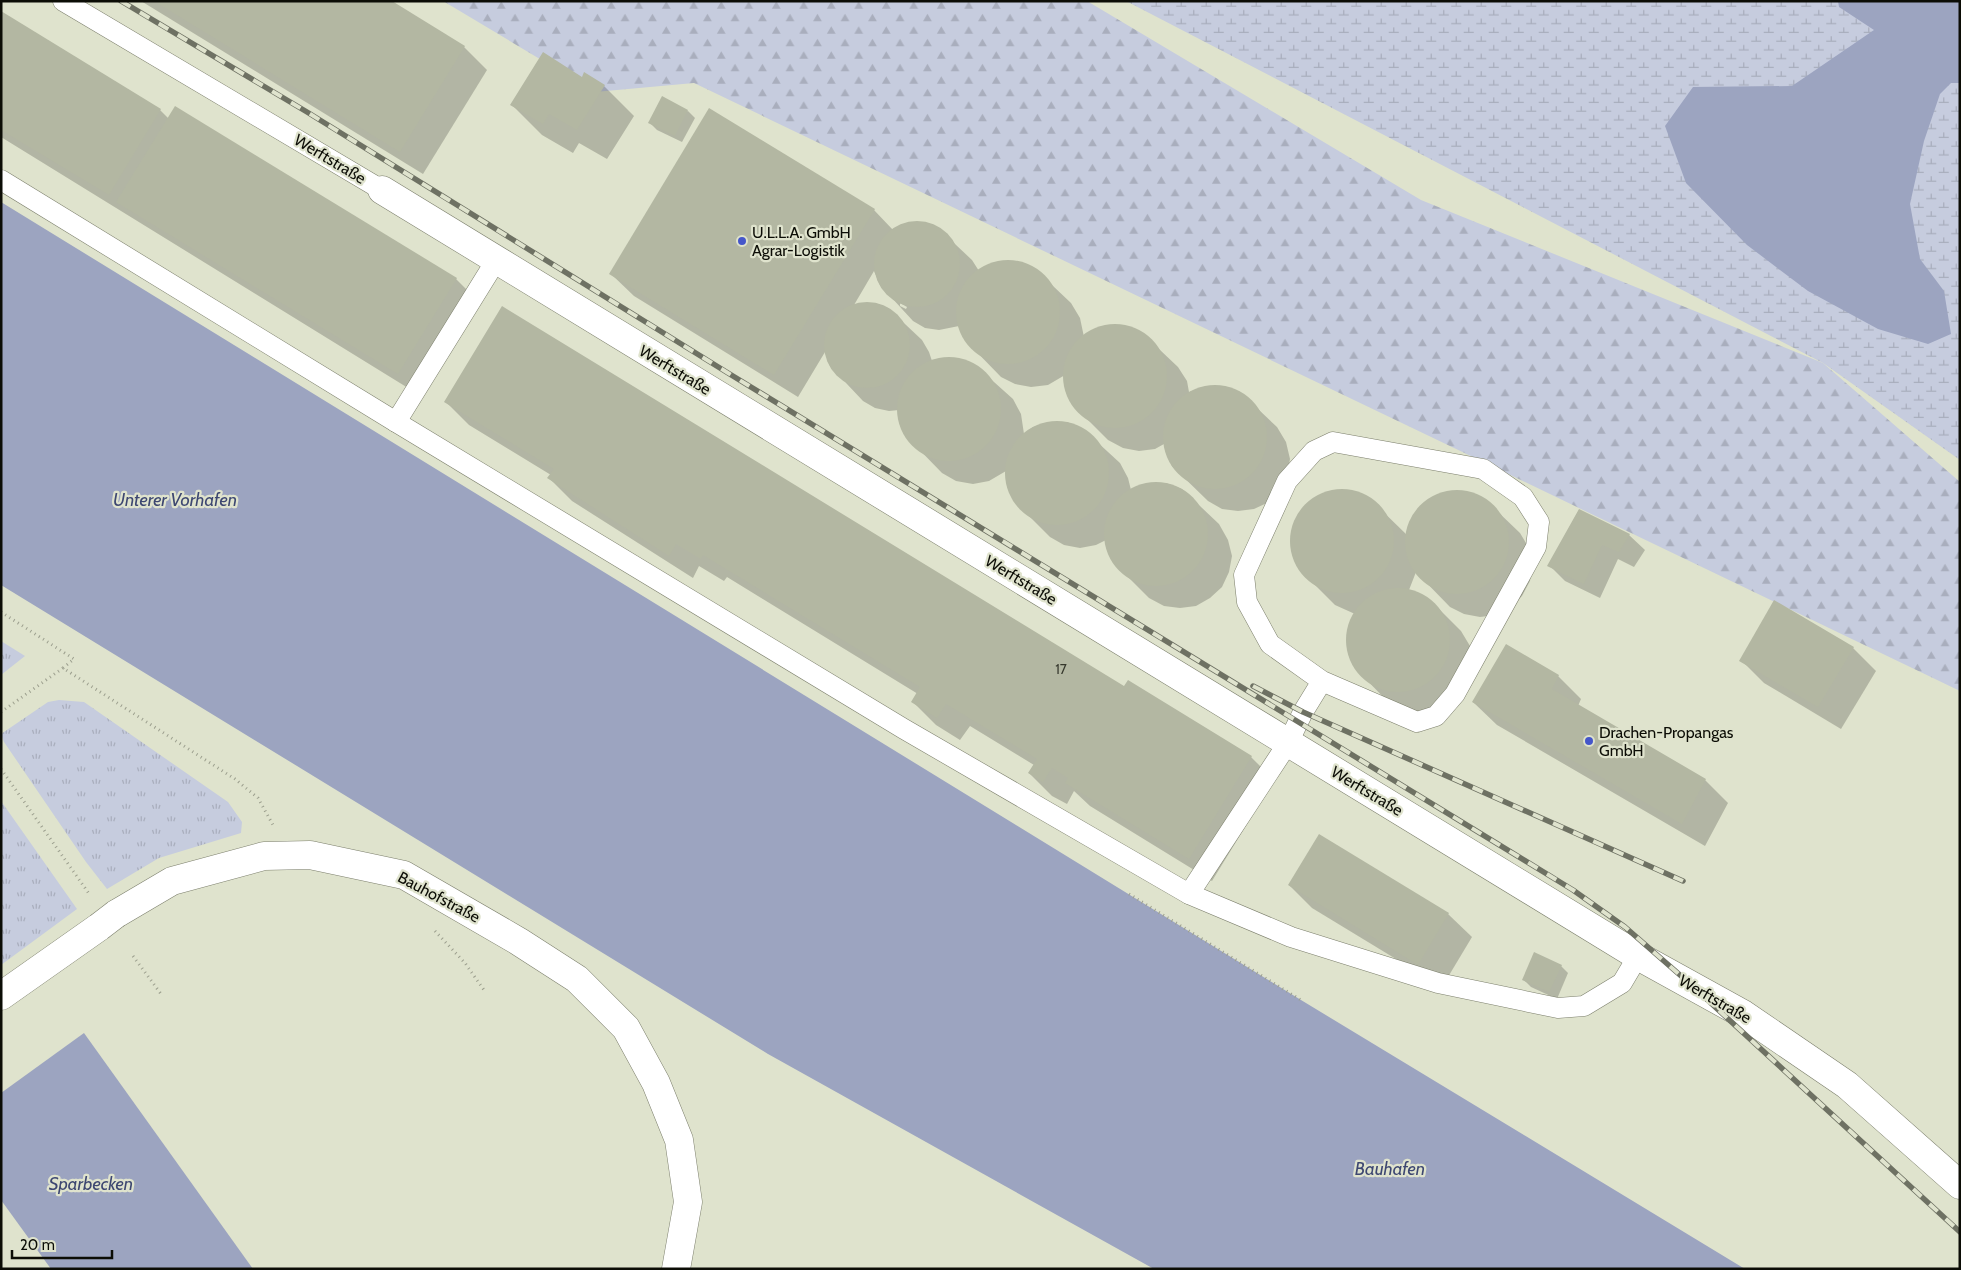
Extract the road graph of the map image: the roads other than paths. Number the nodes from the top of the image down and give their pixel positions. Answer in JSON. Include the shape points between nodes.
{"nodes":[{"id":1,"x":63,"y":1,"type":"edge"},
{"id":2,"x":1,"y":180,"type":"edge"},
{"id":3,"x":382,"y":190,"type":"joint"},
{"id":4,"x":497,"y":259,"type":"junction"},
{"id":5,"x":396,"y":422,"type":"junction"},
{"id":6,"x":1322,"y":681,"type":"junction"},
{"id":7,"x":1288,"y":743,"type":"junction"},
{"id":8,"x":1189,"y":894,"type":"junction"},
{"id":9,"x":1638,"y":956,"type":"junction"},
{"id":10,"x":1,"y":996,"type":"edge"},
{"id":11,"x":1960,"y":1186,"type":"edge"},
{"id":12,"x":676,"y":1269,"type":"edge"}],
"edges":[{"from":1,"to":3,"type":"lane","name":"Werftstraße"},
{"from":2,"to":5,"type":"lane"},
{"from":3,"to":4,"type":"street","name":"Werftstraße"},
{"from":4,"to":5,"type":"lane"},
{"from":4,"to":7,"type":"street","name":"Werftstraße"},
{"from":5,"to":8,"type":"lane","via":[[904,729]]},
{"from":6,"to":6,"type":"lane","via":[[1417,722],[1436,716],[1454,694],[1536,547],[1539,522],[1523,497],[1484,469],[1333,442],[1314,451],[1287,481],[1244,575],[1247,602],[1270,644]]},
{"from":6,"to":7,"type":"lane"},
{"from":7,"to":8,"type":"lane"},
{"from":7,"to":9,"type":"street","name":"Werftstraße"},
{"from":8,"to":9,"type":"lane","via":[[1291,937],[1438,983],[1558,1008],[1584,1006],[1622,983]]},
{"from":9,"to":11,"type":"street","name":"Werftstraße","via":[[1743,1014],[1847,1085]]},
{"from":10,"to":12,"type":"street","name":"Bauhofstraße","via":[[108,921],[172,881],[276,855],[310,855],[404,875],[577,979],[626,1028],[656,1084],[679,1140],[688,1202]]}]}
